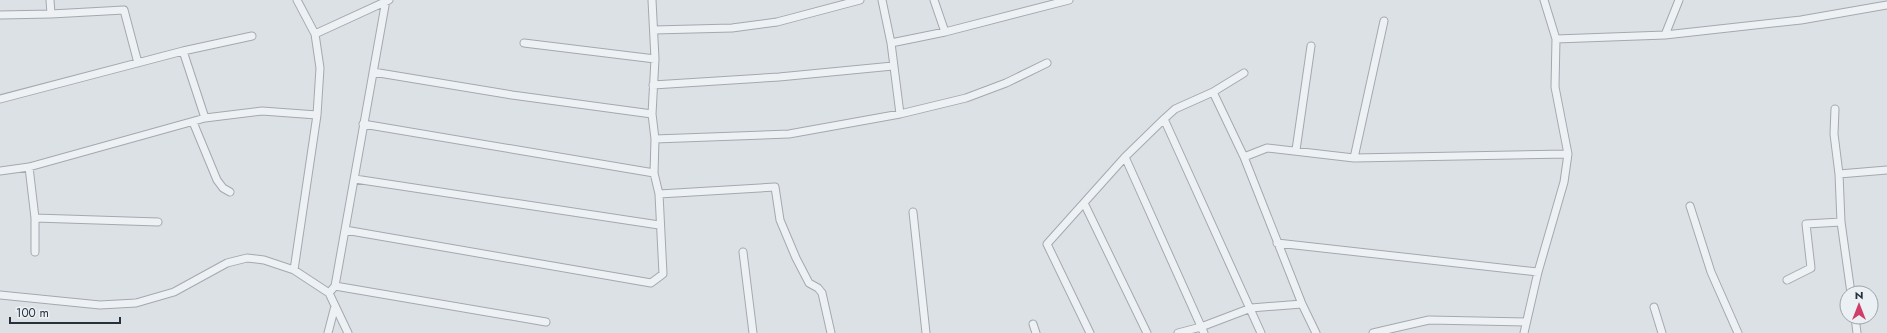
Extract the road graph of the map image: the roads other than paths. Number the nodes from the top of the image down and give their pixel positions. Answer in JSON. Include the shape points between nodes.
{"nodes":[{"id":1,"x":50,"y":0,"type":"edge"},
{"id":2,"x":297,"y":0,"type":"edge"},
{"id":3,"x":387,"y":0,"type":"edge"},
{"id":4,"x":652,"y":0,"type":"edge"},
{"id":5,"x":860,"y":0,"type":"edge"},
{"id":6,"x":882,"y":0,"type":"edge"},
{"id":7,"x":934,"y":0,"type":"edge"},
{"id":8,"x":1069,"y":0,"type":"edge"},
{"id":9,"x":1544,"y":0,"type":"edge"},
{"id":10,"x":1679,"y":0,"type":"edge"},
{"id":11,"x":1887,"y":5,"type":"edge"},
{"id":12,"x":0,"y":14,"type":"edge"},
{"id":13,"x":51,"y":14,"type":"junction"},
{"id":14,"x":1384,"y":21,"type":"dead end"},
{"id":15,"x":654,"y":30,"type":"junction"},
{"id":16,"x":945,"y":32,"type":"junction"},
{"id":17,"x":315,"y":34,"type":"junction"},
{"id":18,"x":1665,"y":35,"type":"junction"},
{"id":19,"x":252,"y":36,"type":"dead end"},
{"id":20,"x":1556,"y":39,"type":"junction"},
{"id":21,"x":524,"y":43,"type":"dead end"},
{"id":22,"x":891,"y":43,"type":"junction"},
{"id":23,"x":1311,"y":46,"type":"dead end"},
{"id":24,"x":184,"y":51,"type":"junction"},
{"id":25,"x":655,"y":58,"type":"junction"},
{"id":26,"x":138,"y":63,"type":"junction"},
{"id":27,"x":1047,"y":63,"type":"dead end"},
{"id":28,"x":893,"y":66,"type":"junction"},
{"id":29,"x":373,"y":72,"type":"junction"},
{"id":30,"x":1244,"y":73,"type":"dead end"},
{"id":31,"x":653,"y":85,"type":"junction"},
{"id":32,"x":1213,"y":92,"type":"junction"},
{"id":33,"x":0,"y":99,"type":"edge"},
{"id":34,"x":1835,"y":109,"type":"dead end"},
{"id":35,"x":317,"y":114,"type":"junction"},
{"id":36,"x":652,"y":114,"type":"junction"},
{"id":37,"x":900,"y":114,"type":"junction"},
{"id":38,"x":205,"y":118,"type":"junction"},
{"id":39,"x":1164,"y":118,"type":"junction"},
{"id":40,"x":193,"y":122,"type":"junction"},
{"id":41,"x":364,"y":124,"type":"junction"},
{"id":42,"x":655,"y":139,"type":"junction"},
{"id":43,"x":1296,"y":150,"type":"junction"},
{"id":44,"x":1568,"y":154,"type":"junction"},
{"id":45,"x":1125,"y":157,"type":"junction"},
{"id":46,"x":1244,"y":157,"type":"junction"},
{"id":47,"x":1354,"y":158,"type":"junction"},
{"id":48,"x":29,"y":167,"type":"junction"},
{"id":49,"x":1887,"y":170,"type":"edge"},
{"id":50,"x":0,"y":171,"type":"edge"},
{"id":51,"x":654,"y":173,"type":"junction"},
{"id":52,"x":1839,"y":174,"type":"junction"},
{"id":53,"x":355,"y":179,"type":"junction"},
{"id":54,"x":230,"y":192,"type":"dead end"},
{"id":55,"x":659,"y":194,"type":"junction"},
{"id":56,"x":1084,"y":203,"type":"junction"},
{"id":57,"x":1690,"y":206,"type":"dead end"},
{"id":58,"x":913,"y":212,"type":"dead end"},
{"id":59,"x":34,"y":218,"type":"junction"},
{"id":60,"x":158,"y":222,"type":"dead end"},
{"id":61,"x":1841,"y":222,"type":"junction"},
{"id":62,"x":659,"y":225,"type":"junction"},
{"id":63,"x":345,"y":230,"type":"junction"},
{"id":64,"x":1277,"y":243,"type":"junction"},
{"id":65,"x":34,"y":252,"type":"dead end"},
{"id":66,"x":743,"y":252,"type":"dead end"},
{"id":67,"x":294,"y":270,"type":"junction"},
{"id":68,"x":1538,"y":272,"type":"junction"},
{"id":69,"x":1787,"y":280,"type":"dead end"},
{"id":70,"x":1850,"y":285,"type":"edge"},
{"id":71,"x":335,"y":286,"type":"junction"},
{"id":72,"x":329,"y":293,"type":"junction"},
{"id":73,"x":0,"y":295,"type":"edge"},
{"id":74,"x":1302,"y":304,"type":"junction"},
{"id":75,"x":335,"y":306,"type":"junction"},
{"id":76,"x":1654,"y":307,"type":"dead end"},
{"id":77,"x":1251,"y":308,"type":"junction"},
{"id":78,"x":546,"y":322,"type":"dead end"},
{"id":79,"x":1526,"y":322,"type":"junction"},
{"id":80,"x":1033,"y":324,"type":"dead end"},
{"id":81,"x":1202,"y":330,"type":"edge"},
{"id":82,"x":328,"y":333,"type":"edge"},
{"id":83,"x":348,"y":333,"type":"edge"},
{"id":84,"x":753,"y":333,"type":"edge"},
{"id":85,"x":831,"y":333,"type":"edge"},
{"id":86,"x":926,"y":333,"type":"edge"},
{"id":87,"x":1036,"y":333,"type":"edge"},
{"id":88,"x":1090,"y":333,"type":"edge"},
{"id":89,"x":1147,"y":333,"type":"edge"},
{"id":90,"x":1178,"y":333,"type":"edge"},
{"id":91,"x":1261,"y":333,"type":"edge"},
{"id":92,"x":1316,"y":333,"type":"edge"},
{"id":93,"x":1373,"y":333,"type":"edge"},
{"id":94,"x":1524,"y":333,"type":"edge"},
{"id":95,"x":1662,"y":333,"type":"edge"},
{"id":96,"x":1738,"y":333,"type":"edge"}],
"edges":[{"from":1,"to":13,"type":"street"},
{"from":2,"to":17,"type":"street"},
{"from":3,"to":17,"type":"street"},
{"from":3,"to":29,"type":"street"},
{"from":4,"to":15,"type":"street"},
{"from":5,"to":15,"type":"street","via":[[778,22],[732,28]]},
{"from":6,"to":22,"type":"street"},
{"from":7,"to":16,"type":"street"},
{"from":8,"to":16,"type":"street"},
{"from":9,"to":20,"type":"street"},
{"from":10,"to":18,"type":"street"},
{"from":11,"to":18,"type":"street","via":[[1801,20]]},
{"from":12,"to":13,"type":"street"},
{"from":13,"to":26,"type":"street","via":[[124,10]]},
{"from":14,"to":47,"type":"street"},
{"from":15,"to":25,"type":"street"},
{"from":16,"to":22,"type":"street"},
{"from":17,"to":35,"type":"street","via":[[320,68]]},
{"from":18,"to":20,"type":"street"},
{"from":19,"to":24,"type":"street"},
{"from":20,"to":44,"type":"street","via":[[1555,87]]},
{"from":21,"to":25,"type":"street"},
{"from":22,"to":28,"type":"street"},
{"from":23,"to":43,"type":"street"},
{"from":24,"to":26,"type":"street"},
{"from":24,"to":38,"type":"street"},
{"from":25,"to":31,"type":"street"},
{"from":26,"to":33,"type":"street"},
{"from":27,"to":37,"type":"street","via":[[1006,83],[966,98]]},
{"from":28,"to":31,"type":"street","via":[[779,78]]},
{"from":28,"to":37,"type":"street"},
{"from":29,"to":36,"type":"street","via":[[512,95]]},
{"from":29,"to":41,"type":"street"},
{"from":30,"to":32,"type":"street"},
{"from":31,"to":36,"type":"street"},
{"from":32,"to":39,"type":"street","via":[[1175,109]]},
{"from":32,"to":46,"type":"street"},
{"from":34,"to":52,"type":"street","via":[[1834,134]]},
{"from":35,"to":38,"type":"street","via":[[262,111]]},
{"from":35,"to":67,"type":"street"},
{"from":36,"to":42,"type":"street"},
{"from":37,"to":42,"type":"street","via":[[789,134]]},
{"from":38,"to":40,"type":"street"},
{"from":39,"to":45,"type":"street"},
{"from":39,"to":77,"type":"street"},
{"from":40,"to":48,"type":"street"},
{"from":40,"to":54,"type":"street","via":[[217,180]]},
{"from":41,"to":51,"type":"street"},
{"from":41,"to":53,"type":"street"},
{"from":42,"to":51,"type":"street"},
{"from":43,"to":46,"type":"street","via":[[1267,148]]},
{"from":43,"to":47,"type":"street","via":[[1310,154]]},
{"from":44,"to":47,"type":"street"},
{"from":44,"to":68,"type":"street","via":[[1564,182]]},
{"from":45,"to":56,"type":"street"},
{"from":45,"to":81,"type":"street"},
{"from":46,"to":64,"type":"street"},
{"from":48,"to":50,"type":"street"},
{"from":48,"to":59,"type":"street"},
{"from":49,"to":52,"type":"street"},
{"from":51,"to":55,"type":"street"},
{"from":52,"to":61,"type":"street"},
{"from":53,"to":62,"type":"street"},
{"from":53,"to":63,"type":"street"},
{"from":55,"to":62,"type":"street"},
{"from":55,"to":85,"type":"street","via":[[774,187],[780,220],[809,283],[822,293]]},
{"from":56,"to":88,"type":"street","via":[[1047,244]]},
{"from":56,"to":89,"type":"street"},
{"from":57,"to":96,"type":"street","via":[[1711,272]]},
{"from":58,"to":86,"type":"street"},
{"from":59,"to":60,"type":"street"},
{"from":59,"to":65,"type":"street"},
{"from":61,"to":69,"type":"street","via":[[1806,224],[1811,268]]},
{"from":61,"to":70,"type":"street"},
{"from":62,"to":63,"type":"street","via":[[663,274],[651,283]]},
{"from":63,"to":71,"type":"street"},
{"from":64,"to":68,"type":"street"},
{"from":64,"to":74,"type":"street"},
{"from":66,"to":84,"type":"street"},
{"from":67,"to":72,"type":"street"},
{"from":67,"to":73,"type":"street","via":[[264,260],[247,258],[227,263],[174,292],[136,303],[100,305]]},
{"from":68,"to":79,"type":"street"},
{"from":71,"to":72,"type":"street"},
{"from":71,"to":78,"type":"street"},
{"from":72,"to":75,"type":"street"},
{"from":74,"to":77,"type":"street"},
{"from":74,"to":92,"type":"street"},
{"from":75,"to":82,"type":"street"},
{"from":75,"to":83,"type":"street"},
{"from":76,"to":95,"type":"street"},
{"from":77,"to":81,"type":"street"},
{"from":77,"to":91,"type":"street"},
{"from":79,"to":93,"type":"street","via":[[1429,320]]},
{"from":79,"to":94,"type":"street"},
{"from":80,"to":87,"type":"street"},
{"from":81,"to":90,"type":"street"}]}
